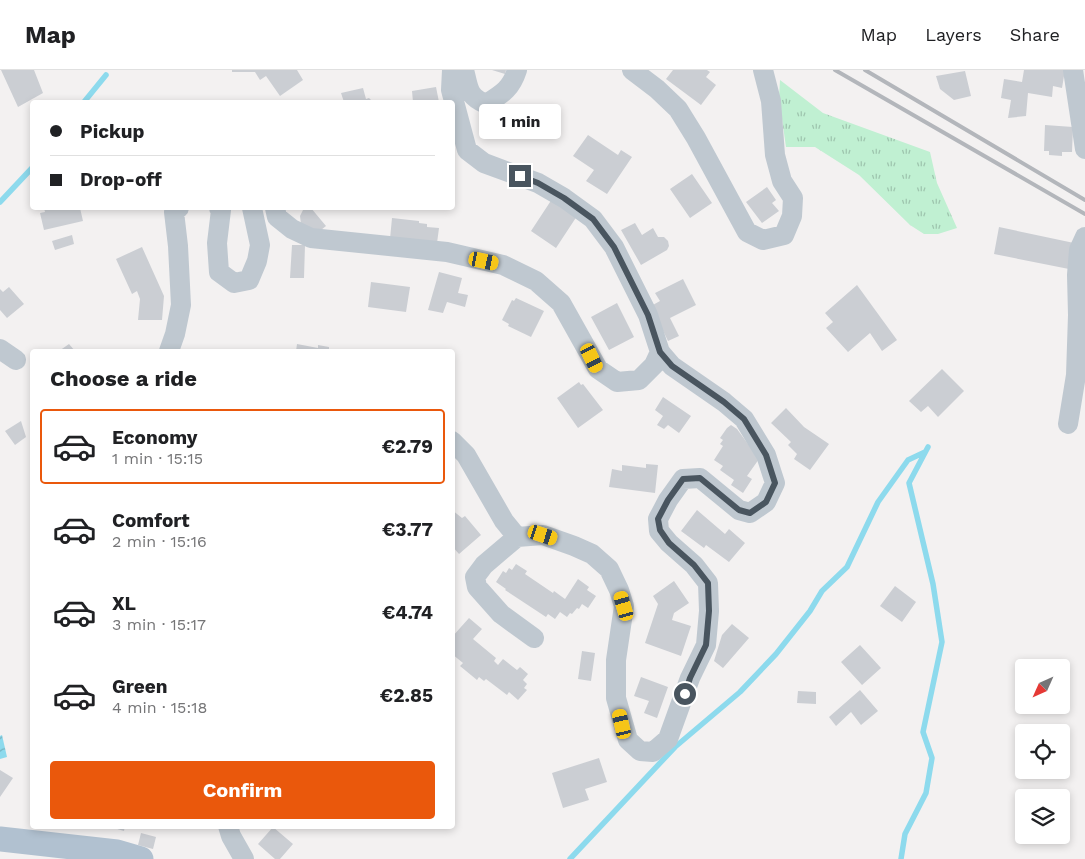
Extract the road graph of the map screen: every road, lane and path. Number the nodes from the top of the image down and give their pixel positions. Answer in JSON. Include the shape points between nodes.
{"nodes":[{"id":1,"x":452,"y":70,"type":"edge"},
{"id":2,"x":464,"y":70,"type":"edge"},
{"id":3,"x":517,"y":70,"type":"edge"},
{"id":4,"x":632,"y":70,"type":"edge"},
{"id":5,"x":763,"y":70,"type":"edge"},
{"id":6,"x":1072,"y":70,"type":"edge"},
{"id":7,"x":454,"y":100,"type":"edge"},
{"id":8,"x":455,"y":105,"type":"edge"},
{"id":9,"x":1085,"y":149,"type":"edge"},
{"id":10,"x":176,"y":210,"type":"edge"},
{"id":11,"x":221,"y":210,"type":"edge"},
{"id":12,"x":252,"y":210,"type":"edge"},
{"id":13,"x":275,"y":210,"type":"edge"},
{"id":14,"x":1085,"y":236,"type":"edge"},
{"id":15,"x":170,"y":349,"type":"edge"},
{"id":16,"x":660,"y":352,"type":"junction"},
{"id":17,"x":1068,"y":424,"type":"dead end"},
{"id":18,"x":455,"y":445,"type":"edge"},
{"id":19,"x":517,"y":537,"type":"junction"},
{"id":20,"x":534,"y":638,"type":"dead end"},
{"id":21,"x":229,"y":829,"type":"edge"},
{"id":22,"x":0,"y":838,"type":"edge"},
{"id":23,"x":141,"y":859,"type":"edge"},
{"id":24,"x":244,"y":859,"type":"edge"}],
"edges":[{"from":1,"to":7,"type":"street"},
{"from":2,"to":3,"type":"street","via":[[469,90],[475,99],[486,104],[513,82]]},
{"from":4,"to":5,"type":"street","via":[[678,109],[747,232],[763,240],[784,235],[792,216],[793,198],[782,182],[775,155],[770,101]]},
{"from":6,"to":9,"type":"street"},
{"from":8,"to":16,"type":"street","via":[[467,150],[484,163],[538,183],[593,219],[614,247],[648,315]]},
{"from":10,"to":15,"type":"street","via":[[174,212],[181,305]]},
{"from":11,"to":12,"type":"street","via":[[217,243],[220,272],[234,283],[249,280],[258,261],[260,245]]},
{"from":13,"to":16,"type":"street","via":[[276,218],[312,238],[446,252],[503,265],[536,281],[561,303],[598,369],[617,382],[639,380],[654,365]]},
{"from":14,"to":17,"type":"street","via":[[1078,250],[1076,375]]},
{"from":16,"to":19,"type":"street","via":[[672,366],[744,419],[766,455],[775,483],[766,502],[750,513],[739,510],[700,478],[683,479],[658,519],[660,530],[669,543],[694,565],[708,583],[709,611],[706,645],[668,739],[654,752],[640,752],[628,740],[622,724],[616,698],[616,660],[624,606],[609,569],[592,554],[543,535]]},
{"from":18,"to":19,"type":"street","via":[[466,455],[504,521]]},
{"from":19,"to":20,"type":"street","via":[[484,565],[476,577],[477,587],[501,614]]},
{"from":21,"to":24,"type":"street"},
{"from":22,"to":23,"type":"main road","via":[[117,852]]}]}
